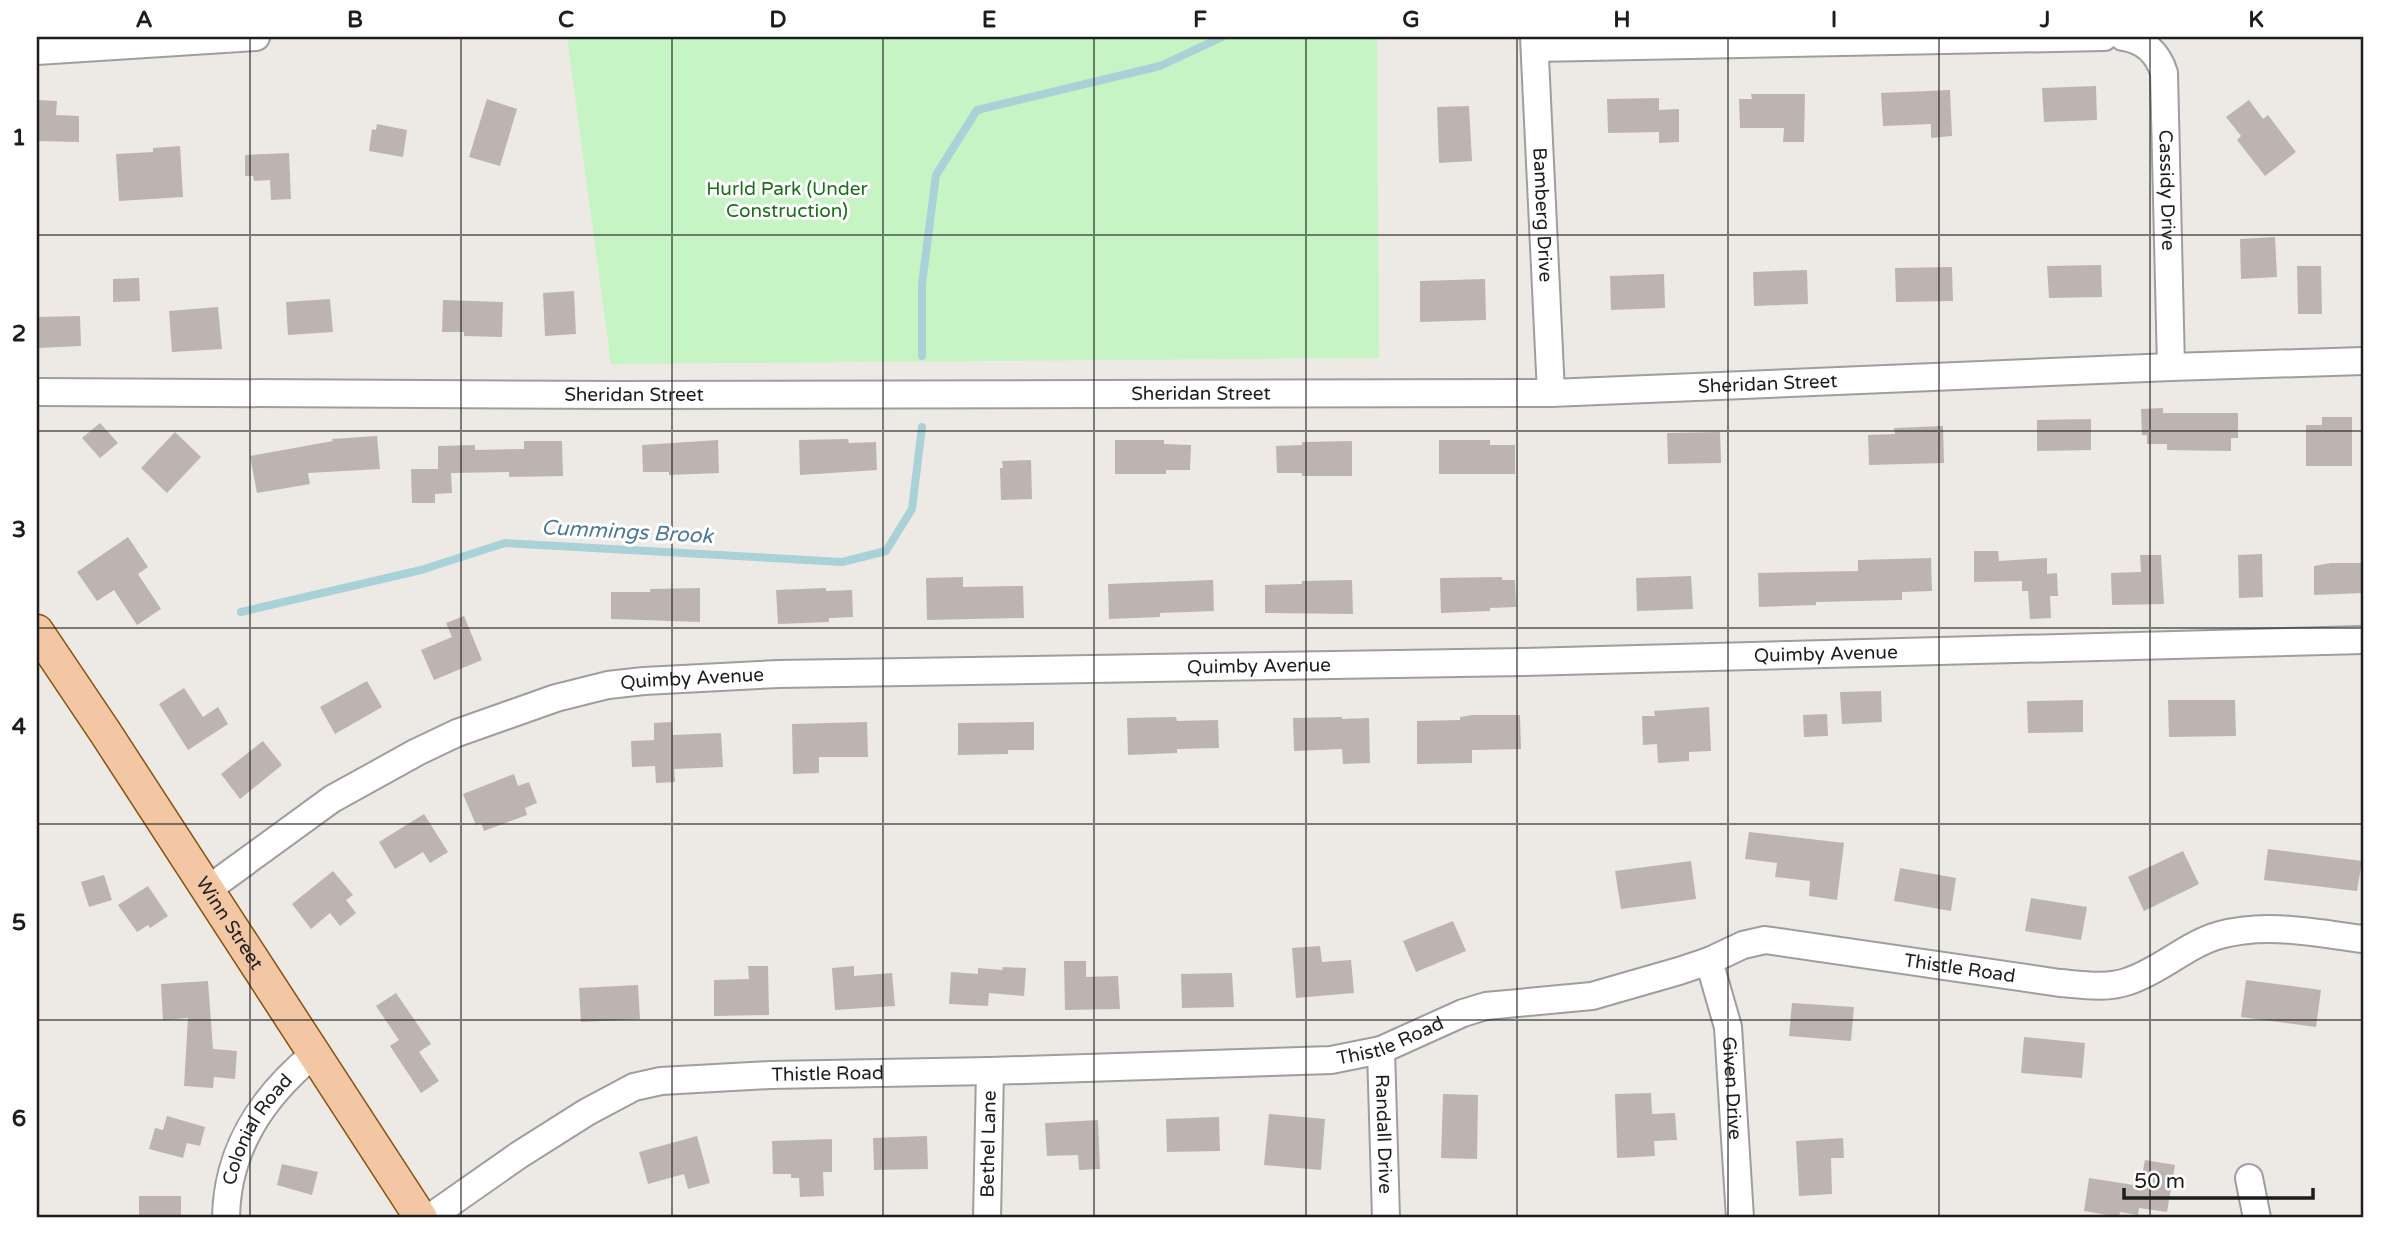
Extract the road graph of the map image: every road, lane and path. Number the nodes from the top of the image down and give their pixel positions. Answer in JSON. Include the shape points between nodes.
{"nodes":[{"id":1,"x":256,"y":37,"type":"edge"},
{"id":2,"x":2104,"y":37,"type":"edge"},
{"id":3,"x":2123,"y":37,"type":"edge"},
{"id":4,"x":1535,"y":42,"type":"edge"},
{"id":5,"x":37,"y":51,"type":"edge"},
{"id":6,"x":2363,"y":361,"type":"edge"},
{"id":7,"x":2171,"y":367,"type":"junction"},
{"id":8,"x":37,"y":392,"type":"edge"},
{"id":9,"x":1550,"y":393,"type":"junction"},
{"id":10,"x":37,"y":631,"type":"edge"},
{"id":11,"x":2363,"y":640,"type":"edge"},
{"id":12,"x":207,"y":890,"type":"junction"},
{"id":13,"x":2363,"y":939,"type":"edge"},
{"id":14,"x":1709,"y":961,"type":"junction"},
{"id":15,"x":1381,"y":1050,"type":"junction"},
{"id":16,"x":314,"y":1054,"type":"junction"},
{"id":17,"x":989,"y":1071,"type":"junction"},
{"id":18,"x":2249,"y":1178,"type":"dead end"},
{"id":19,"x":226,"y":1218,"type":"edge"},
{"id":20,"x":421,"y":1218,"type":"edge"},
{"id":21,"x":429,"y":1218,"type":"edge"},
{"id":22,"x":987,"y":1218,"type":"edge"},
{"id":23,"x":1386,"y":1218,"type":"edge"},
{"id":24,"x":1740,"y":1218,"type":"edge"},
{"id":25,"x":2257,"y":1218,"type":"edge"}],
"edges":[{"from":1,"to":5,"type":"street"},
{"from":2,"to":4,"type":"street"},
{"from":3,"to":7,"type":"street","name":"Cassidy Drive","via":[[2154,52],[2164,73]]},
{"from":4,"to":9,"type":"street","name":"Bamberg Drive"},
{"from":6,"to":7,"type":"street","name":"Sheridan Street"},
{"from":7,"to":9,"type":"street","name":"Sheridan Street"},
{"from":8,"to":9,"type":"street","name":"Sheridan Street"},
{"from":10,"to":12,"type":"main road","name":"Winn Street"},
{"from":11,"to":12,"type":"street","name":"Quimby Avenue","via":[[1523,662],[778,674],[608,685],[556,698],[417,751],[332,799]]},
{"from":12,"to":16,"type":"main road","name":"Winn Street"},
{"from":13,"to":14,"type":"street","name":"Thistle Road","via":[[2291,930],[2244,930],[2204,940],[2134,979],[2102,986],[1765,940],[1743,944]]},
{"from":14,"to":15,"type":"street","name":"Thistle Road","via":[[1592,996],[1486,1006]]},
{"from":14,"to":24,"type":"street","name":"Given Drive","via":[[1728,1027]]},
{"from":15,"to":17,"type":"street","name":"Thistle Road","via":[[1310,1062]]},
{"from":15,"to":23,"type":"street","name":"Randall Drive"},
{"from":16,"to":19,"type":"street","name":"Colonial Road","via":[[278,1087],[252,1124],[233,1169]]},
{"from":16,"to":20,"type":"main road","name":"Winn Street"},
{"from":17,"to":21,"type":"street","name":"Thistle Road","via":[[704,1078],[634,1087],[586,1112]]},
{"from":17,"to":22,"type":"street","name":"Bethel Lane"},
{"from":18,"to":25,"type":"street"}]}
